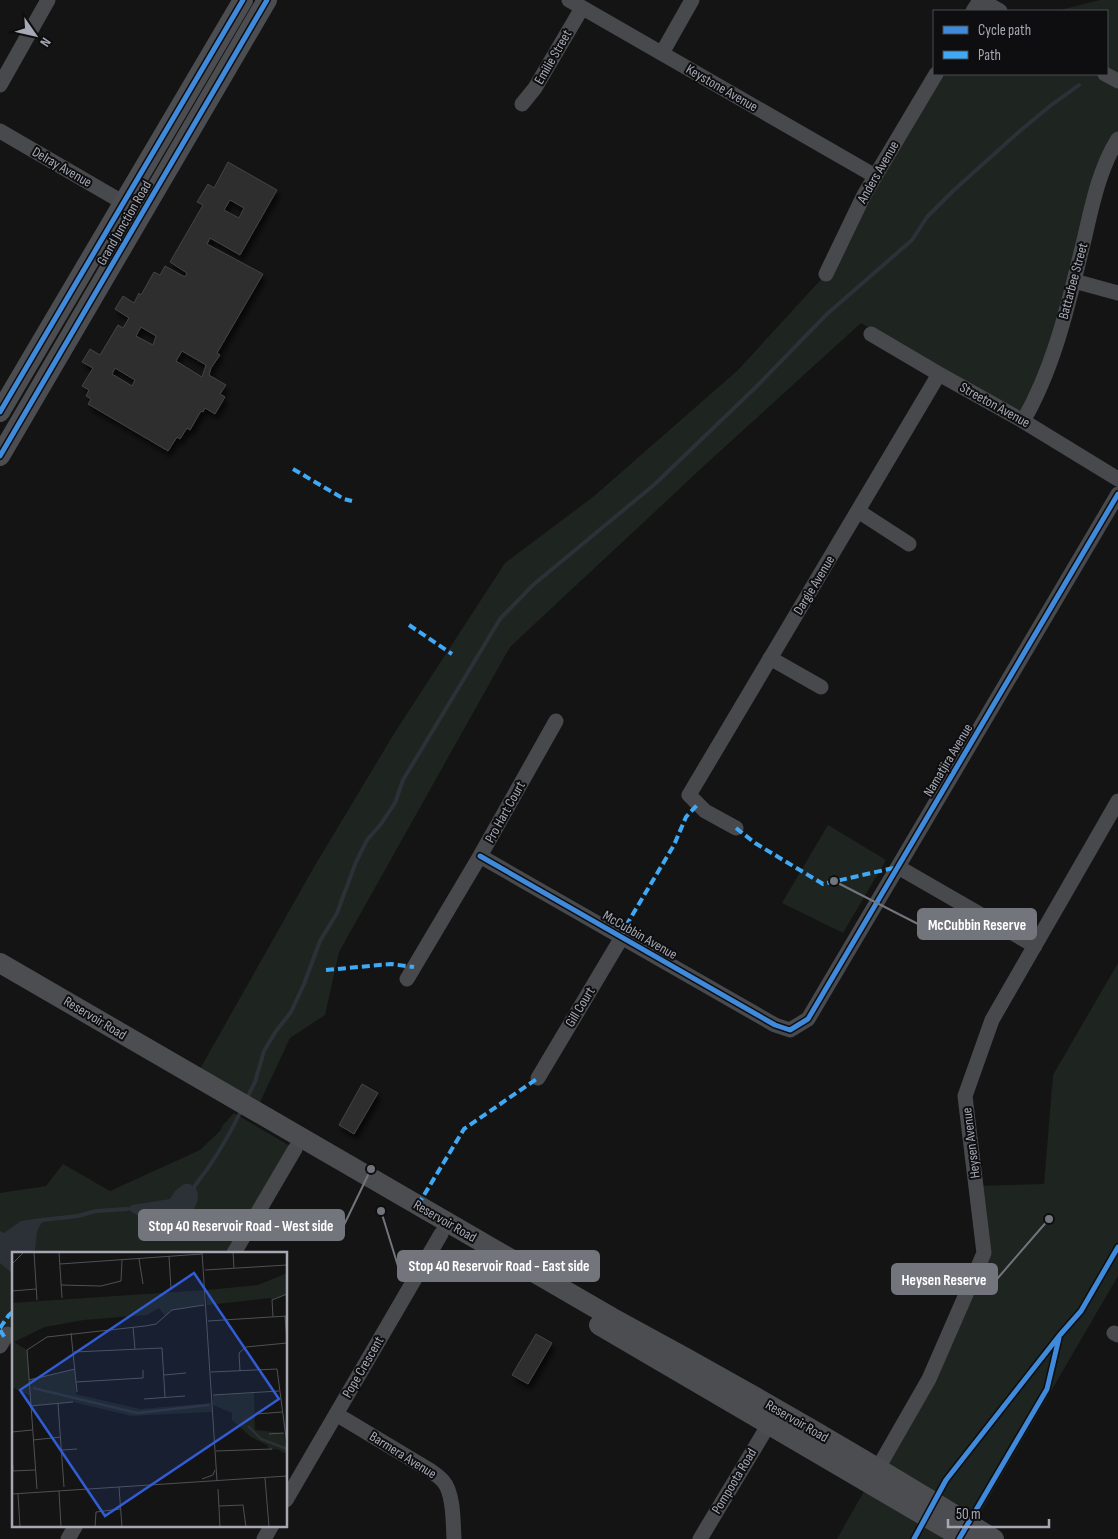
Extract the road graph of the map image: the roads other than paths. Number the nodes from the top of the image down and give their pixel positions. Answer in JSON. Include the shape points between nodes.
{"nodes":[{"id":1,"x":48,"y":0,"type":"edge"},
{"id":2,"x":243,"y":0,"type":"edge"},
{"id":3,"x":267,"y":0,"type":"edge"},
{"id":4,"x":692,"y":0,"type":"edge"},
{"id":5,"x":980,"y":0,"type":"edge"},
{"id":6,"x":576,"y":4,"type":"edge"},
{"id":7,"x":998,"y":10,"type":"edge"},
{"id":8,"x":238,"y":48,"type":"junction"},
{"id":9,"x":662,"y":53,"type":"junction"},
{"id":10,"x":935,"y":75,"type":"edge"},
{"id":11,"x":1107,"y":75,"type":"edge"},
{"id":12,"x":1118,"y":81,"type":"edge"},
{"id":13,"x":0,"y":85,"type":"edge"},
{"id":14,"x":522,"y":104,"type":"dead end"},
{"id":15,"x":179,"y":110,"type":"junction"},
{"id":16,"x":0,"y":131,"type":"edge"},
{"id":17,"x":1118,"y":139,"type":"edge"},
{"id":18,"x":875,"y":176,"type":"junction"},
{"id":19,"x":124,"y":203,"type":"junction"},
{"id":20,"x":143,"y":214,"type":"junction"},
{"id":21,"x":826,"y":274,"type":"dead end"},
{"id":22,"x":1074,"y":281,"type":"junction"},
{"id":23,"x":1118,"y":293,"type":"edge"},
{"id":24,"x":871,"y":334,"type":"dead end"},
{"id":25,"x":939,"y":374,"type":"junction"},
{"id":26,"x":0,"y":412,"type":"edge"},
{"id":27,"x":1024,"y":421,"type":"junction"},
{"id":28,"x":0,"y":456,"type":"edge"},
{"id":29,"x":1118,"y":479,"type":"edge"},
{"id":30,"x":1118,"y":494,"type":"edge"},
{"id":31,"x":858,"y":511,"type":"junction"},
{"id":32,"x":908,"y":544,"type":"dead end"},
{"id":33,"x":770,"y":658,"type":"junction"},
{"id":34,"x":820,"y":687,"type":"dead end"},
{"id":35,"x":556,"y":721,"type":"dead end"},
{"id":36,"x":1118,"y":801,"type":"edge"},
{"id":37,"x":736,"y":828,"type":"dead end"},
{"id":38,"x":480,"y":856,"type":"junction"},
{"id":39,"x":898,"y":867,"type":"junction"},
{"id":40,"x":622,"y":937,"type":"junction"},
{"id":41,"x":1035,"y":946,"type":"junction"},
{"id":42,"x":0,"y":962,"type":"edge"},
{"id":43,"x":0,"y":977,"type":"edge"},
{"id":44,"x":407,"y":979,"type":"dead end"},
{"id":45,"x":790,"y":1030,"type":"joint"},
{"id":46,"x":538,"y":1078,"type":"dead end"},
{"id":47,"x":221,"y":1098,"type":"junction"},
{"id":48,"x":298,"y":1143,"type":"junction"},
{"id":49,"x":444,"y":1228,"type":"junction"},
{"id":50,"x":235,"y":1252,"type":"edge"},
{"id":51,"x":336,"y":1414,"type":"junction"},
{"id":52,"x":773,"y":1417,"type":"junction"},
{"id":53,"x":874,"y":1475,"type":"junction"},
{"id":54,"x":288,"y":1497,"type":"edge"},
{"id":55,"x":75,"y":1526,"type":"edge"},
{"id":56,"x":271,"y":1526,"type":"edge"},
{"id":57,"x":964,"y":1533,"type":"edge"},
{"id":58,"x":68,"y":1539,"type":"edge"},
{"id":59,"x":264,"y":1539,"type":"edge"},
{"id":60,"x":454,"y":1539,"type":"edge"},
{"id":61,"x":700,"y":1539,"type":"edge"},
{"id":62,"x":994,"y":1539,"type":"edge"}],
"edges":[{"from":1,"to":13,"type":"street"},
{"from":2,"to":15,"type":"main road","name":"Grand Junction Road"},
{"from":3,"to":8,"type":"main road","name":"Grand Junction Road"},
{"from":4,"to":9,"type":"street"},
{"from":5,"to":7,"type":"street"},
{"from":6,"to":9,"type":"street","name":"Keystone Avenue"},
{"from":6,"to":14,"type":"street","name":"Emilie Street","via":[[535,88]]},
{"from":8,"to":15,"type":"main road","via":[[231,48],[222,55]]},
{"from":8,"to":20,"type":"main road","name":"Grand Junction Road"},
{"from":9,"to":18,"type":"street","name":"Keystone Avenue"},
{"from":10,"to":18,"type":"street","name":"Anders Avenue"},
{"from":11,"to":12,"type":"street"},
{"from":15,"to":19,"type":"main road","name":"Grand Junction Road"},
{"from":16,"to":19,"type":"street","name":"Delray Avenue"},
{"from":17,"to":22,"type":"street","name":"Battarbee Street","via":[[1098,185]]},
{"from":18,"to":21,"type":"street","name":"Anders Avenue"},
{"from":19,"to":20,"type":"main road"},
{"from":19,"to":26,"type":"main road","name":"Grand Junction Road"},
{"from":20,"to":28,"type":"main road","name":"Grand Junction Road"},
{"from":22,"to":23,"type":"street"},
{"from":22,"to":27,"type":"street","name":"Battarbee Street","via":[[1056,343]]},
{"from":24,"to":25,"type":"street","name":"Streeton Avenue"},
{"from":25,"to":27,"type":"street","name":"Streeton Avenue"},
{"from":25,"to":31,"type":"street","name":"Dargie Avenue"},
{"from":27,"to":29,"type":"street","name":"Streeton Avenue"},
{"from":30,"to":39,"type":"street","name":"Namatjira Avenue"},
{"from":31,"to":32,"type":"street"},
{"from":31,"to":33,"type":"street","name":"Dargie Avenue"},
{"from":33,"to":34,"type":"street"},
{"from":33,"to":37,"type":"street","name":"Dargie Avenue","via":[[689,795],[706,811]]},
{"from":35,"to":38,"type":"street","name":"Pro Hart Court"},
{"from":36,"to":41,"type":"street","name":"Heysen Avenue"},
{"from":38,"to":40,"type":"street","name":"McCubbin Avenue"},
{"from":38,"to":44,"type":"street","name":"Pro Hart Court"},
{"from":39,"to":41,"type":"street"},
{"from":39,"to":45,"type":"street","name":"Namatjira Avenue","via":[[808,1019]]},
{"from":40,"to":45,"type":"street","name":"McCubbin Avenue","via":[[775,1025]]},
{"from":40,"to":46,"type":"street","name":"Gill Court"},
{"from":41,"to":53,"type":"street","name":"Heysen Avenue","via":[[992,1020],[965,1096],[984,1253],[929,1379]]},
{"from":42,"to":47,"type":"main road","name":"Reservoir Road"},
{"from":43,"to":47,"type":"main road","name":"Reservoir Road"},
{"from":47,"to":48,"type":"main road","name":"Reservoir Road"},
{"from":48,"to":49,"type":"main road","name":"Reservoir Road"},
{"from":48,"to":50,"type":"street"},
{"from":49,"to":51,"type":"street","name":"Pope Crescent"},
{"from":49,"to":52,"type":"main road","name":"Reservoir Road"},
{"from":51,"to":54,"type":"street","name":"Pope Crescent"},
{"from":51,"to":60,"type":"street","name":"Barmera Avenue","via":[[444,1481],[451,1504]]},
{"from":52,"to":53,"type":"main road","name":"Reservoir Road"},
{"from":52,"to":61,"type":"street","name":"Pompoota Road"},
{"from":53,"to":57,"type":"main road","name":"Reservoir Road"},
{"from":55,"to":58,"type":"street"},
{"from":56,"to":59,"type":"street"},
{"from":57,"to":62,"type":"main road","name":"Reservoir Road"}]}
